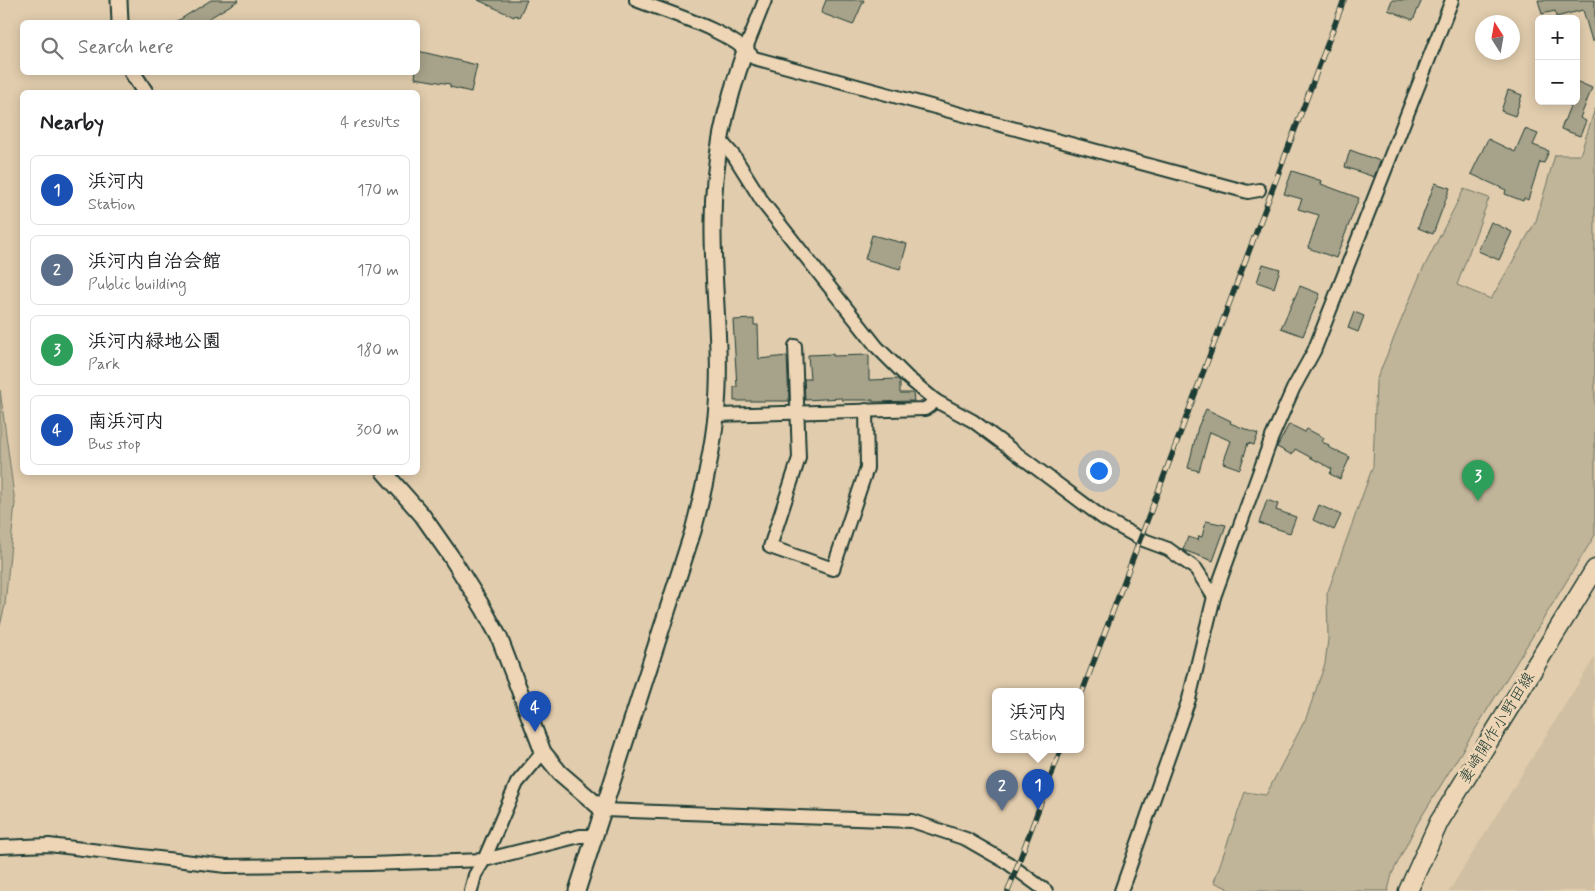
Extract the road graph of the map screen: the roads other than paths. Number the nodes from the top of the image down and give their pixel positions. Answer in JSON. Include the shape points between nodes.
{"nodes":[{"id":1,"x":119,"y":0,"type":"edge"},
{"id":2,"x":636,"y":0,"type":"edge"},
{"id":3,"x":765,"y":0,"type":"edge"},
{"id":4,"x":1452,"y":0,"type":"edge"},
{"id":5,"x":120,"y":20,"type":"edge"},
{"id":6,"x":746,"y":48,"type":"junction"},
{"id":7,"x":134,"y":75,"type":"edge"},
{"id":8,"x":144,"y":90,"type":"edge"},
{"id":9,"x":720,"y":140,"type":"junction"},
{"id":10,"x":1258,"y":190,"type":"dead end"},
{"id":11,"x":795,"y":346,"type":"dead end"},
{"id":12,"x":936,"y":401,"type":"junction"},
{"id":13,"x":866,"y":410,"type":"junction"},
{"id":14,"x":797,"y":412,"type":"junction"},
{"id":15,"x":716,"y":415,"type":"junction"},
{"id":16,"x":387,"y":475,"type":"edge"},
{"id":17,"x":1595,"y":569,"type":"edge"},
{"id":18,"x":1214,"y":597,"type":"junction"},
{"id":19,"x":543,"y":752,"type":"junction"},
{"id":20,"x":603,"y":810,"type":"junction"},
{"id":21,"x":595,"y":836,"type":"junction"},
{"id":22,"x":0,"y":847,"type":"edge"},
{"id":23,"x":484,"y":860,"type":"junction"},
{"id":24,"x":471,"y":891,"type":"edge"},
{"id":25,"x":577,"y":891,"type":"edge"},
{"id":26,"x":1046,"y":891,"type":"edge"},
{"id":27,"x":1121,"y":891,"type":"edge"},
{"id":28,"x":1408,"y":891,"type":"edge"}],
"edges":[{"from":1,"to":5,"type":"street"},
{"from":2,"to":6,"type":"street","via":[[718,33]]},
{"from":3,"to":6,"type":"street"},
{"from":4,"to":18,"type":"street","via":[[1314,351],[1272,436]]},
{"from":6,"to":9,"type":"street","via":[[729,95]]},
{"from":6,"to":10,"type":"street","via":[[754,58],[782,66],[1248,192]]},
{"from":7,"to":8,"type":"street"},
{"from":9,"to":12,"type":"street","via":[[764,204],[878,347]]},
{"from":9,"to":15,"type":"street","via":[[712,223],[718,386]]},
{"from":11,"to":14,"type":"street"},
{"from":12,"to":13,"type":"street","via":[[925,409]]},
{"from":12,"to":18,"type":"street","via":[[973,421],[1102,518],[1168,549],[1196,569]]},
{"from":13,"to":14,"type":"street"},
{"from":13,"to":14,"type":"street","via":[[867,468],[833,569],[770,548],[799,458]]},
{"from":14,"to":15,"type":"street"},
{"from":15,"to":20,"type":"street","via":[[704,490],[693,531]]},
{"from":16,"to":19,"type":"street","via":[[422,515],[483,608],[499,637]]},
{"from":17,"to":28,"type":"main road","name":"妻崎開作小野田線","via":[[1439,822]]},
{"from":18,"to":27,"type":"street","via":[[1189,699]]},
{"from":19,"to":20,"type":"street","via":[[560,774]]},
{"from":19,"to":23,"type":"street","via":[[517,783]]},
{"from":20,"to":21,"type":"street"},
{"from":20,"to":26,"type":"street","via":[[912,821],[966,839],[1008,863]]},
{"from":21,"to":23,"type":"street","via":[[580,836]]},
{"from":21,"to":25,"type":"street"},
{"from":22,"to":23,"type":"street","via":[[50,845],[226,866]]},
{"from":23,"to":24,"type":"street"}]}
